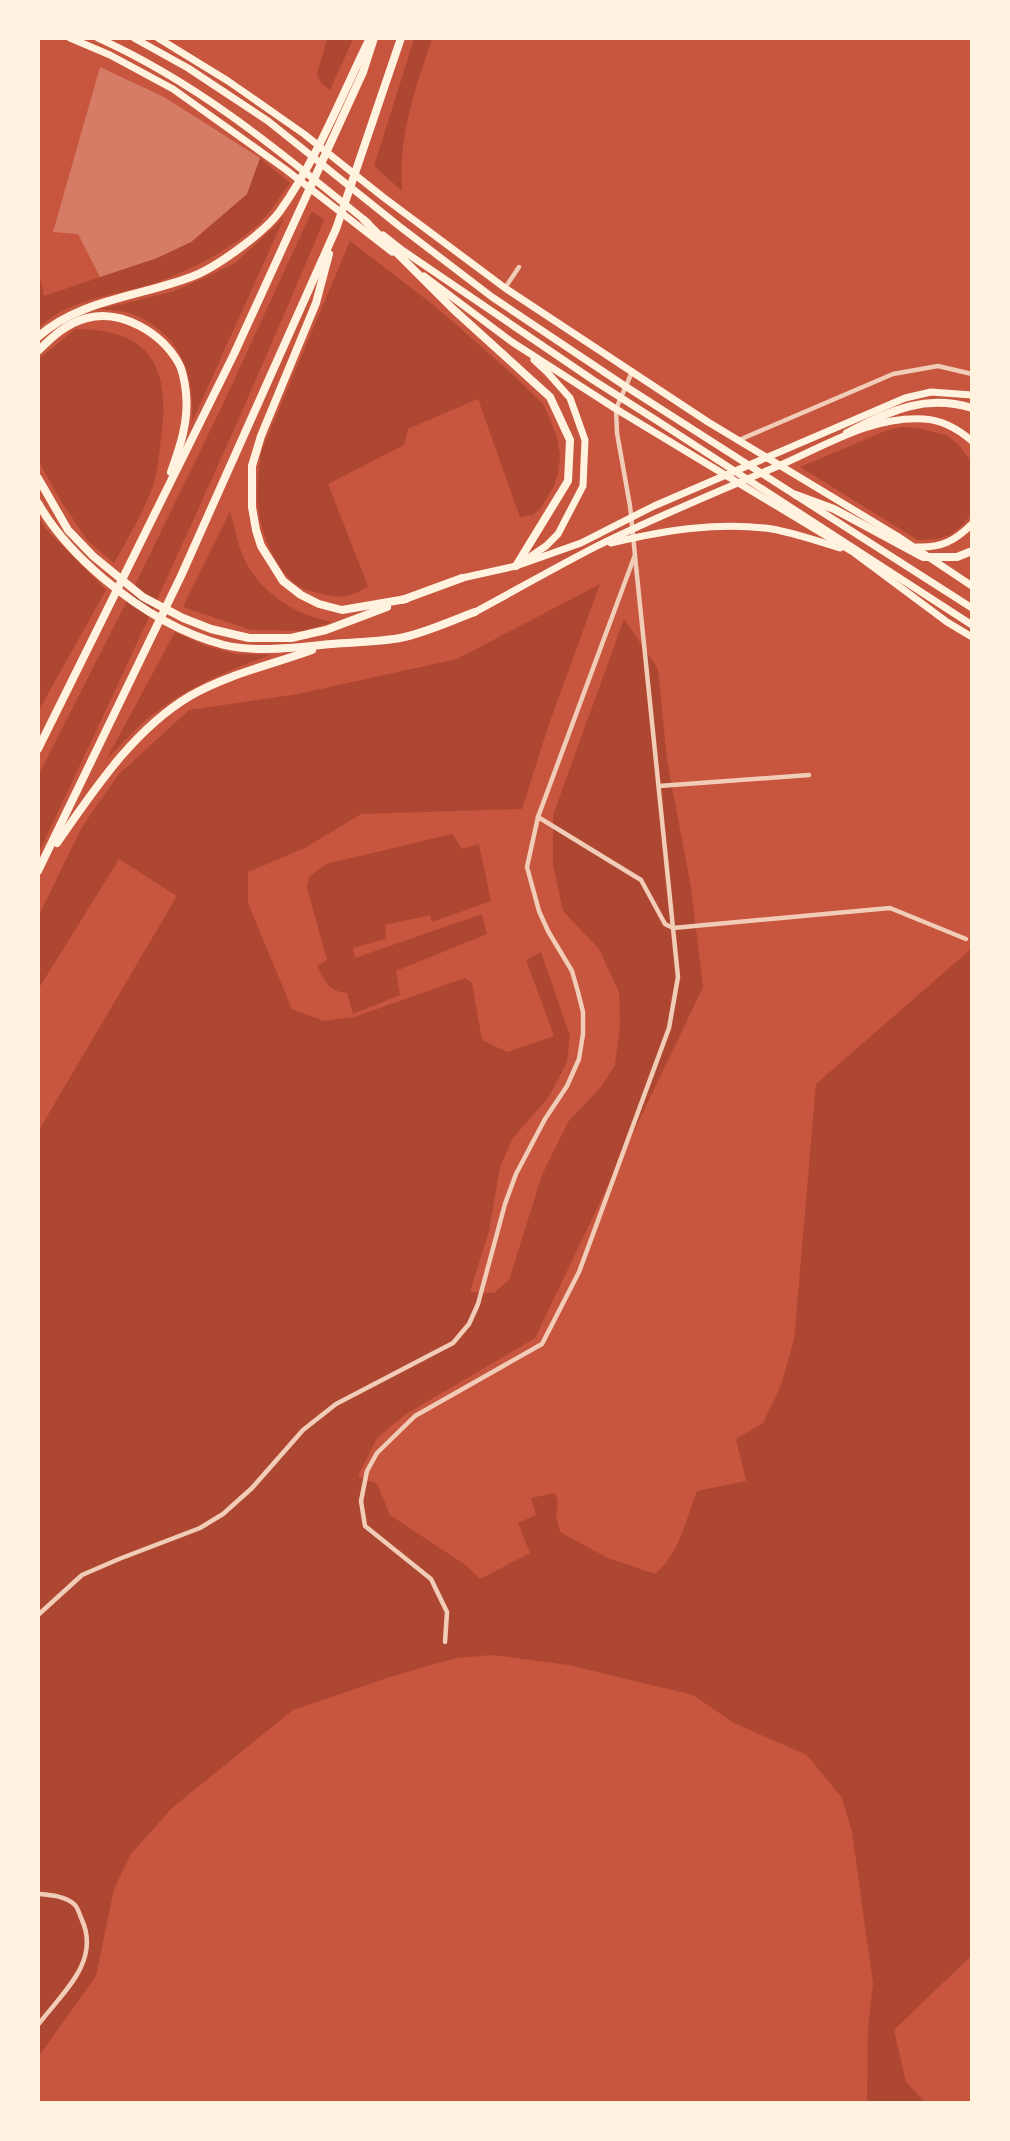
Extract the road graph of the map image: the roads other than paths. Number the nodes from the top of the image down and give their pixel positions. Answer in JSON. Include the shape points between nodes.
{"nodes":[{"id":1,"x":70,"y":38,"type":"edge"},
{"id":2,"x":98,"y":38,"type":"edge"},
{"id":3,"x":134,"y":38,"type":"edge"},
{"id":4,"x":158,"y":38,"type":"edge"},
{"id":5,"x":372,"y":38,"type":"edge"},
{"id":6,"x":401,"y":38,"type":"edge"},
{"id":7,"x":364,"y":220,"type":"junction"},
{"id":8,"x":336,"y":229,"type":"junction"},
{"id":9,"x":519,"y":267,"type":"dead end"},
{"id":10,"x":505,"y":288,"type":"junction"},
{"id":11,"x":38,"y":337,"type":"edge"},
{"id":12,"x":512,"y":342,"type":"junction"},
{"id":13,"x":38,"y":351,"type":"edge"},
{"id":14,"x":632,"y":372,"type":"junction"},
{"id":15,"x":971,"y":374,"type":"edge"},
{"id":16,"x":971,"y":395,"type":"edge"},
{"id":17,"x":971,"y":408,"type":"edge"},
{"id":18,"x":617,"y":410,"type":"junction"},
{"id":19,"x":847,"y":433,"type":"junction"},
{"id":20,"x":738,"y":440,"type":"junction"},
{"id":21,"x":971,"y":441,"type":"edge"},
{"id":22,"x":38,"y":478,"type":"edge"},
{"id":23,"x":796,"y":495,"type":"junction"},
{"id":24,"x":162,"y":502,"type":"junction"},
{"id":25,"x":38,"y":503,"type":"edge"},
{"id":26,"x":971,"y":524,"type":"edge"},
{"id":27,"x":914,"y":546,"type":"junction"},
{"id":28,"x":596,"y":547,"type":"junction"},
{"id":29,"x":971,"y":551,"type":"edge"},
{"id":30,"x":853,"y":552,"type":"junction"},
{"id":31,"x":635,"y":555,"type":"junction"},
{"id":32,"x":516,"y":566,"type":"junction"},
{"id":33,"x":462,"y":578,"type":"joint"},
{"id":34,"x":971,"y":586,"type":"edge"},
{"id":35,"x":406,"y":599,"type":"junction"},
{"id":36,"x":971,"y":608,"type":"edge"},
{"id":37,"x":475,"y":612,"type":"joint"},
{"id":38,"x":971,"y":625,"type":"edge"},
{"id":39,"x":971,"y":637,"type":"edge"},
{"id":40,"x":327,"y":644,"type":"junction"},
{"id":41,"x":38,"y":748,"type":"edge"},
{"id":42,"x":809,"y":775,"type":"dead end"},
{"id":43,"x":659,"y":786,"type":"junction"},
{"id":44,"x":538,"y":817,"type":"junction"},
{"id":45,"x":40,"y":868,"type":"edge"},
{"id":46,"x":673,"y":928,"type":"junction"},
{"id":47,"x":966,"y":939,"type":"dead end"},
{"id":48,"x":38,"y":1615,"type":"edge"},
{"id":49,"x":445,"y":1642,"type":"dead end"},
{"id":50,"x":38,"y":1894,"type":"edge"},
{"id":51,"x":38,"y":2025,"type":"edge"}],
"edges":[{"from":1,"to":12,"type":"main road","via":[[173,89]]},
{"from":2,"to":7,"type":"main road","via":[[192,89],[257,133]]},
{"from":3,"to":23,"type":"main road","via":[[268,121],[492,297]]},
{"from":4,"to":10,"type":"main road","via":[[304,134]]},
{"from":5,"to":11,"type":"highway","via":[[279,213],[237,250],[194,277],[90,308],[48,327]]},
{"from":5,"to":24,"type":"highway","via":[[363,72],[298,216]]},
{"from":6,"to":8,"type":"highway"},
{"from":7,"to":32,"type":"highway","via":[[550,397],[570,440],[568,481]]},
{"from":7,"to":38,"type":"main road","via":[[593,380]]},
{"from":8,"to":35,"type":"highway","via":[[316,303],[252,466],[254,519],[271,565],[283,581],[310,599],[341,610]]},
{"from":8,"to":45,"type":"highway","via":[[181,576]]},
{"from":9,"to":10,"type":"street"},
{"from":10,"to":14,"type":"main road"},
{"from":12,"to":18,"type":"main road"},
{"from":12,"to":32,"type":"main road","via":[[569,398],[585,440],[583,486],[558,534]]},
{"from":13,"to":24,"type":"highway","via":[[61,330],[88,318],[115,317],[162,340],[180,364],[187,416]]},
{"from":14,"to":18,"type":"street"},
{"from":14,"to":20,"type":"main road"},
{"from":15,"to":20,"type":"street","via":[[938,366],[893,374]]},
{"from":16,"to":32,"type":"main road","via":[[931,392],[905,398],[582,543]]},
{"from":17,"to":19,"type":"highway","via":[[919,403]]},
{"from":18,"to":30,"type":"main road"},
{"from":18,"to":31,"type":"street"},
{"from":19,"to":21,"type":"main road","via":[[923,419],[960,430]]},
{"from":19,"to":28,"type":"main road"},
{"from":20,"to":27,"type":"main road"},
{"from":22,"to":35,"type":"highway","via":[[68,530],[93,556],[143,597],[211,629],[249,638],[309,636]]},
{"from":23,"to":29,"type":"highway","via":[[834,509],[923,557],[957,557]]},
{"from":23,"to":36,"type":"main road"},
{"from":24,"to":41,"type":"highway"},
{"from":25,"to":40,"type":"highway","via":[[85,564],[137,605],[178,629],[226,645],[301,648]]},
{"from":26,"to":27,"type":"main road","via":[[949,543],[932,548]]},
{"from":27,"to":34,"type":"main road"},
{"from":28,"to":30,"type":"main road","via":[[652,533],[741,526],[773,529]]},
{"from":28,"to":37,"type":"main road"},
{"from":30,"to":39,"type":"main road"},
{"from":31,"to":43,"type":"street"},
{"from":31,"to":44,"type":"street"},
{"from":32,"to":33,"type":"main road"},
{"from":33,"to":35,"type":"highway"},
{"from":37,"to":40,"type":"highway","via":[[401,638]]},
{"from":40,"to":45,"type":"highway","via":[[190,696],[157,720],[95,788]]},
{"from":42,"to":43,"type":"street"},
{"from":43,"to":46,"type":"street"},
{"from":44,"to":46,"type":"street","via":[[641,880],[665,924]]},
{"from":44,"to":48,"type":"street","via":[[528,873],[539,911],[572,971],[583,1012],[583,1034],[579,1059],[567,1086],[516,1174],[468,1324],[453,1343],[336,1404],[303,1430],[223,1514],[200,1528],[82,1575]]},
{"from":46,"to":47,"type":"street","via":[[890,908]]},
{"from":46,"to":49,"type":"street","via":[[678,977],[669,1028],[579,1272],[542,1343],[415,1416],[377,1453],[367,1471],[361,1501],[365,1527],[431,1579],[447,1612]]},
{"from":50,"to":51,"type":"street","via":[[55,1895],[75,1905],[84,1926],[87,1954],[78,1975]]}]}
